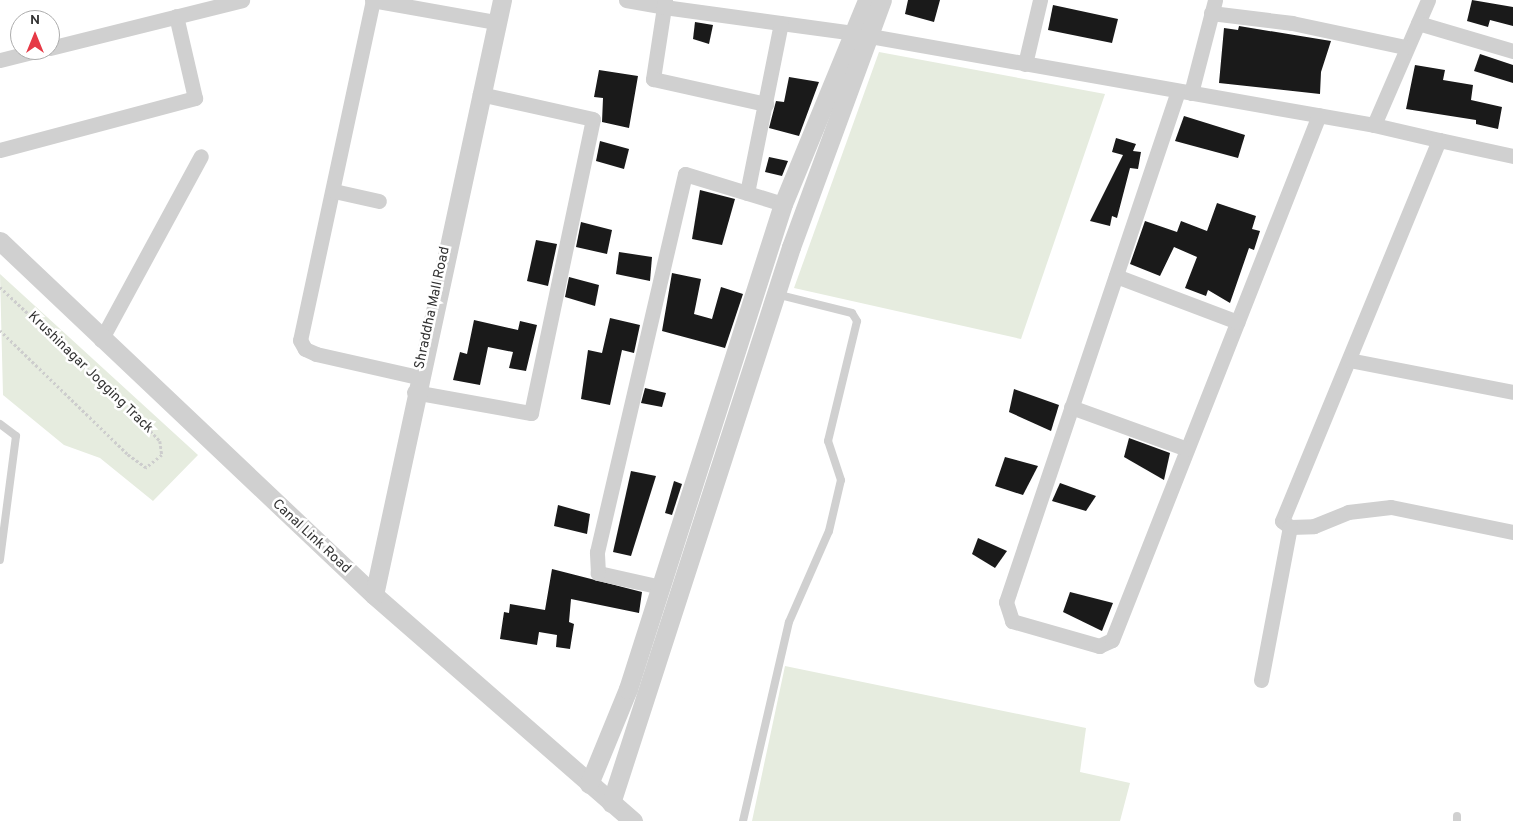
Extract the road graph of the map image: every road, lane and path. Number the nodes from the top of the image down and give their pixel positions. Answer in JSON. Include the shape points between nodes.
{"nodes":[{"id":1,"x":242,"y":0,"type":"edge"},
{"id":2,"x":373,"y":0,"type":"edge"},
{"id":3,"x":502,"y":0,"type":"edge"},
{"id":4,"x":626,"y":0,"type":"edge"},
{"id":5,"x":867,"y":0,"type":"edge"},
{"id":6,"x":882,"y":0,"type":"edge"},
{"id":7,"x":1040,"y":0,"type":"edge"},
{"id":8,"x":1428,"y":0,"type":"edge"},
{"id":9,"x":665,"y":3,"type":"edge"},
{"id":10,"x":1213,"y":6,"type":"edge"},
{"id":11,"x":176,"y":16,"type":"junction"},
{"id":12,"x":496,"y":22,"type":"junction"},
{"id":13,"x":781,"y":23,"type":"junction"},
{"id":14,"x":1418,"y":23,"type":"junction"},
{"id":15,"x":861,"y":35,"type":"junction"},
{"id":16,"x":60,"y":45,"type":"edge"},
{"id":17,"x":1405,"y":47,"type":"junction"},
{"id":18,"x":1513,"y":51,"type":"edge"},
{"id":19,"x":1025,"y":64,"type":"junction"},
{"id":20,"x":1184,"y":92,"type":"junction"},
{"id":21,"x":480,"y":94,"type":"junction"},
{"id":22,"x":766,"y":104,"type":"junction"},
{"id":23,"x":1319,"y":115,"type":"junction"},
{"id":24,"x":1374,"y":125,"type":"junction"},
{"id":25,"x":1439,"y":140,"type":"junction"},
{"id":26,"x":0,"y":150,"type":"edge"},
{"id":27,"x":201,"y":156,"type":"dead end"},
{"id":28,"x":1513,"y":156,"type":"edge"},
{"id":29,"x":334,"y":191,"type":"junction"},
{"id":30,"x":747,"y":193,"type":"junction"},
{"id":31,"x":379,"y":201,"type":"dead end"},
{"id":32,"x":783,"y":204,"type":"junction"},
{"id":33,"x":0,"y":241,"type":"edge"},
{"id":34,"x":1116,"y":276,"type":"junction"},
{"id":35,"x":0,"y":287,"type":"edge"},
{"id":36,"x":776,"y":294,"type":"junction"},
{"id":37,"x":1238,"y":322,"type":"junction"},
{"id":38,"x":0,"y":331,"type":"edge"},
{"id":39,"x":101,"y":340,"type":"junction"},
{"id":40,"x":1349,"y":360,"type":"junction"},
{"id":41,"x":416,"y":385,"type":"junction"},
{"id":42,"x":1513,"y":392,"type":"edge"},
{"id":43,"x":1071,"y":406,"type":"junction"},
{"id":44,"x":0,"y":424,"type":"edge"},
{"id":45,"x":1187,"y":448,"type":"junction"},
{"id":46,"x":1290,"y":527,"type":"junction"},
{"id":47,"x":1513,"y":532,"type":"edge"},
{"id":48,"x":0,"y":560,"type":"edge"},
{"id":49,"x":661,"y":586,"type":"junction"},
{"id":50,"x":374,"y":595,"type":"junction"},
{"id":51,"x":1261,"y":680,"type":"dead end"},
{"id":52,"x":590,"y":784,"type":"junction"},
{"id":53,"x":612,"y":803,"type":"junction"},
{"id":54,"x":633,"y":821,"type":"edge"},
{"id":55,"x":743,"y":821,"type":"edge"}],
"edges":[{"from":1,"to":11,"type":"street"},
{"from":2,"to":12,"type":"street"},
{"from":2,"to":29,"type":"street"},
{"from":3,"to":12,"type":"street","name":"Shraddha Mall Road"},
{"from":4,"to":9,"type":"street"},
{"from":5,"to":15,"type":"street"},
{"from":6,"to":15,"type":"street"},
{"from":7,"to":19,"type":"street"},
{"from":8,"to":14,"type":"street"},
{"from":9,"to":13,"type":"street"},
{"from":9,"to":22,"type":"street","via":[[654,79]]},
{"from":10,"to":17,"type":"street"},
{"from":10,"to":20,"type":"street"},
{"from":11,"to":16,"type":"street"},
{"from":11,"to":26,"type":"street","via":[[195,98]]},
{"from":12,"to":21,"type":"street","name":"Shraddha Mall Road"},
{"from":13,"to":15,"type":"street"},
{"from":13,"to":22,"type":"street"},
{"from":14,"to":17,"type":"street"},
{"from":14,"to":18,"type":"street"},
{"from":15,"to":19,"type":"street"},
{"from":15,"to":32,"type":"street"},
{"from":15,"to":36,"type":"street"},
{"from":17,"to":24,"type":"street"},
{"from":19,"to":20,"type":"street"},
{"from":20,"to":23,"type":"street"},
{"from":20,"to":34,"type":"street"},
{"from":21,"to":41,"type":"street","name":"Shraddha Mall Road"},
{"from":21,"to":41,"type":"street","via":[[593,119],[530,413]]},
{"from":22,"to":30,"type":"street"},
{"from":23,"to":24,"type":"street"},
{"from":23,"to":37,"type":"street"},
{"from":24,"to":25,"type":"street"},
{"from":25,"to":28,"type":"street"},
{"from":25,"to":40,"type":"street"},
{"from":27,"to":39,"type":"street"},
{"from":29,"to":31,"type":"street"},
{"from":29,"to":41,"type":"street","via":[[300,340],[305,349],[316,354]]},
{"from":30,"to":32,"type":"street"},
{"from":30,"to":49,"type":"street","via":[[685,174],[597,552],[598,573]]},
{"from":32,"to":49,"type":"street"},
{"from":33,"to":39,"type":"street","name":"Canal Link Road"},
{"from":34,"to":37,"type":"street"},
{"from":34,"to":43,"type":"street"},
{"from":35,"to":38,"type":"path","name":"Krushinagar Jogging Track","via":[[148,428],[160,441],[162,456],[146,468],[127,454]]},
{"from":36,"to":53,"type":"street"},
{"from":36,"to":55,"type":"lane","via":[[852,313],[857,322],[828,441],[841,480],[829,531],[789,622]]},
{"from":37,"to":45,"type":"street"},
{"from":39,"to":50,"type":"street","name":"Canal Link Road"},
{"from":40,"to":42,"type":"street"},
{"from":40,"to":46,"type":"street","via":[[1282,522]]},
{"from":41,"to":50,"type":"street","name":"Shraddha Mall Road"},
{"from":43,"to":45,"type":"street"},
{"from":43,"to":45,"type":"street","via":[[1006,602],[1012,621],[1036,630],[1099,646],[1112,640]]},
{"from":44,"to":48,"type":"lane","via":[[16,436]]},
{"from":46,"to":47,"type":"street","via":[[1314,526],[1372,507],[1391,507]]},
{"from":46,"to":51,"type":"street"},
{"from":49,"to":52,"type":"street","via":[[628,689]]},
{"from":50,"to":52,"type":"street","name":"Canal Link Road"},
{"from":52,"to":53,"type":"street","name":"Canal Link Road"},
{"from":53,"to":54,"type":"street","name":"Canal Link Road"}]}
